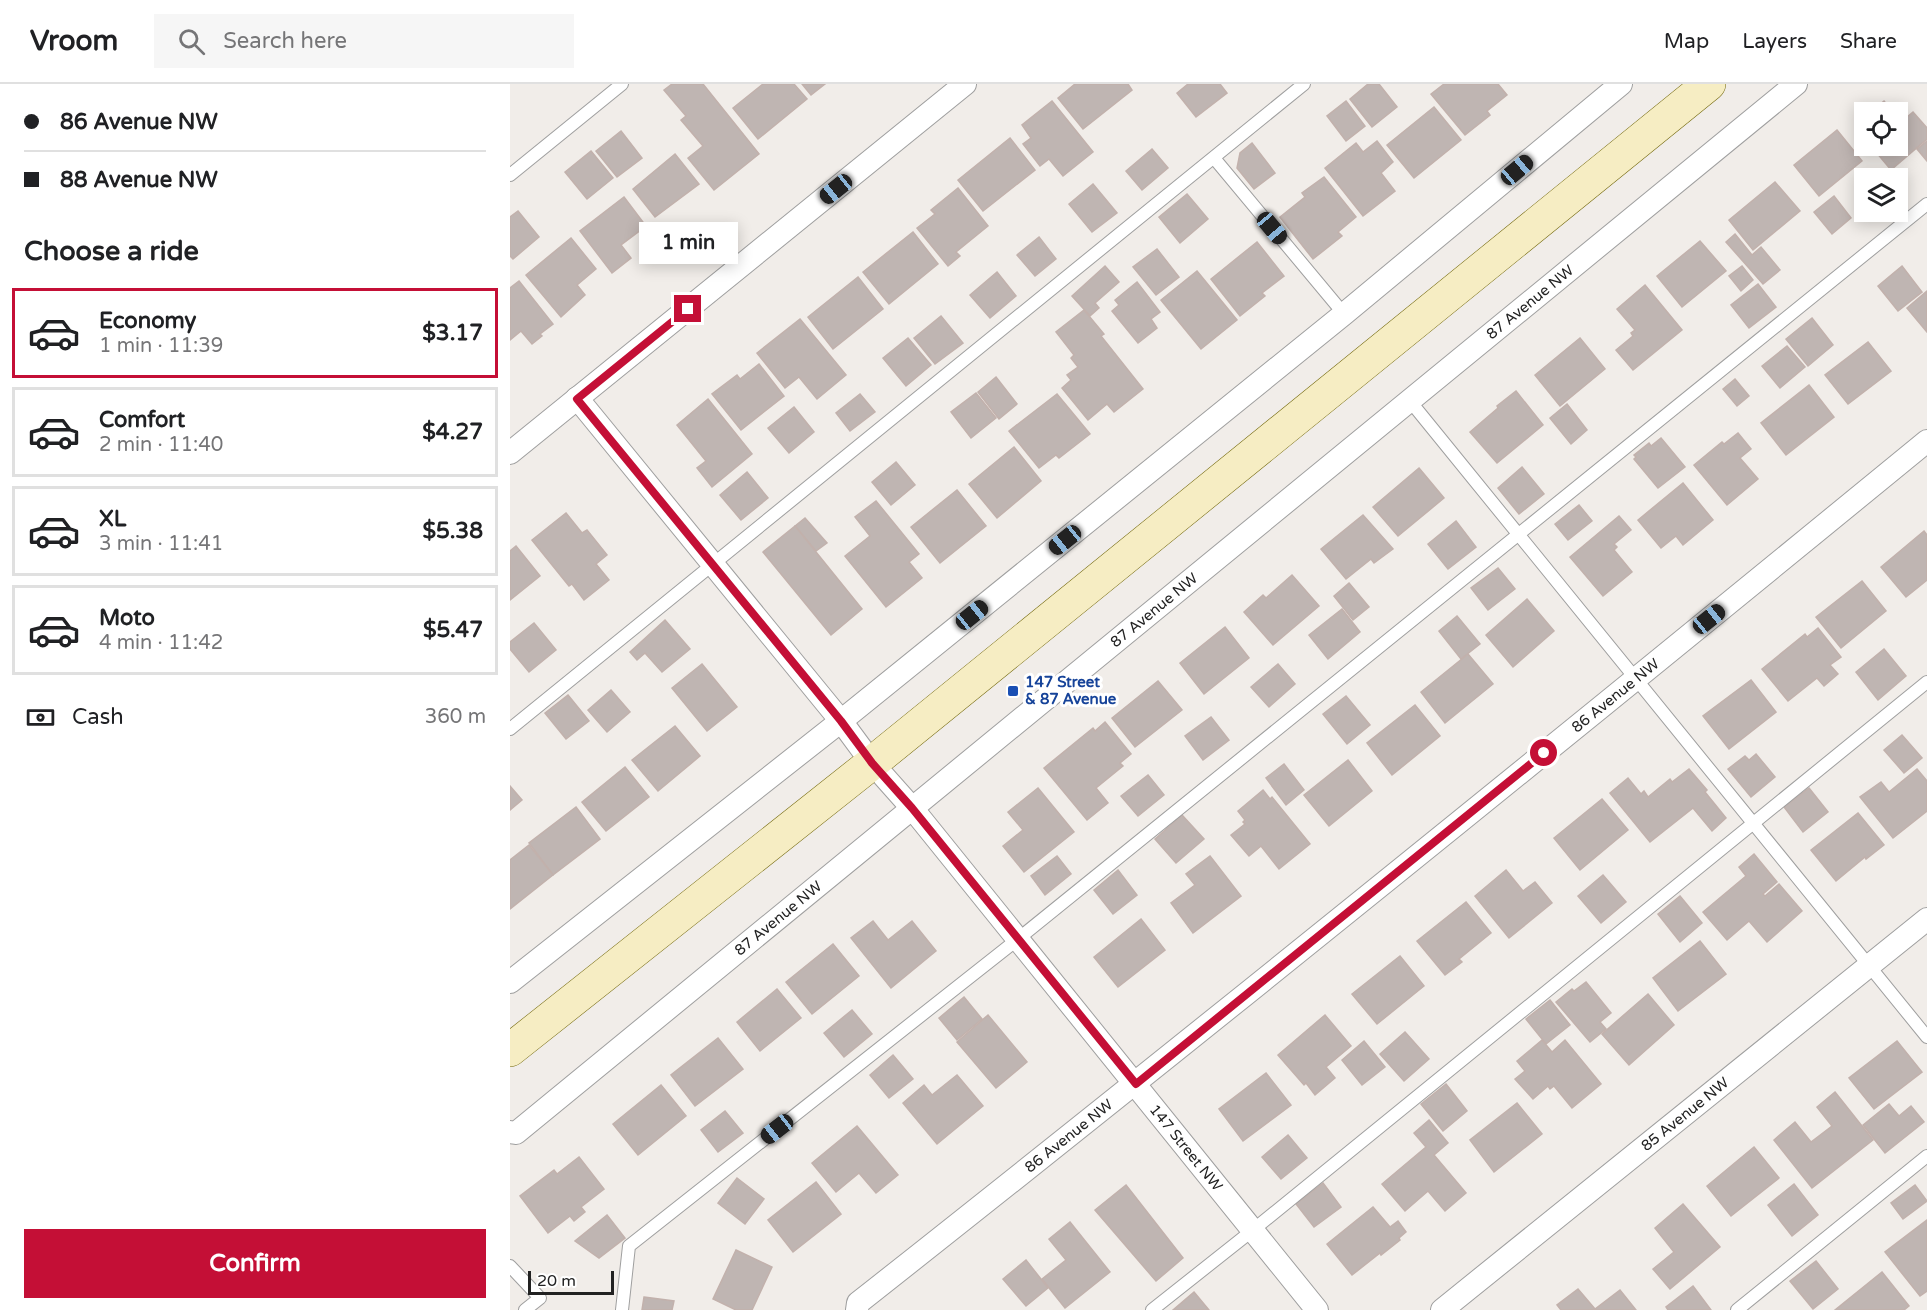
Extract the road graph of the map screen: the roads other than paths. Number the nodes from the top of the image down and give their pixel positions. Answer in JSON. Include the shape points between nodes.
{"nodes":[{"id":1,"x":622,"y":84,"type":"edge"},
{"id":2,"x":964,"y":84,"type":"edge"},
{"id":3,"x":1304,"y":84,"type":"edge"},
{"id":4,"x":1621,"y":84,"type":"edge"},
{"id":5,"x":1709,"y":84,"type":"edge"},
{"id":6,"x":1796,"y":84,"type":"edge"},
{"id":7,"x":1214,"y":158,"type":"junction"},
{"id":8,"x":510,"y":175,"type":"edge"},
{"id":9,"x":1927,"y":204,"type":"edge"},
{"id":10,"x":1344,"y":314,"type":"junction"},
{"id":11,"x":577,"y":399,"type":"junction"},
{"id":12,"x":1410,"y":401,"type":"junction"},
{"id":13,"x":1927,"y":441,"type":"edge"},
{"id":14,"x":510,"y":453,"type":"edge"},
{"id":15,"x":1519,"y":534,"type":"junction"},
{"id":16,"x":714,"y":565,"type":"junction"},
{"id":17,"x":1637,"y":678,"type":"junction"},
{"id":18,"x":1927,"y":681,"type":"edge"},
{"id":19,"x":841,"y":721,"type":"junction"},
{"id":20,"x":510,"y":729,"type":"edge"},
{"id":21,"x":872,"y":763,"type":"junction"},
{"id":22,"x":912,"y":808,"type":"junction"},
{"id":23,"x":1754,"y":823,"type":"junction"},
{"id":24,"x":1927,"y":919,"type":"edge"},
{"id":25,"x":1018,"y":939,"type":"junction"},
{"id":26,"x":1869,"y":966,"type":"junction"},
{"id":27,"x":510,"y":982,"type":"edge"},
{"id":28,"x":1927,"y":1037,"type":"edge"},
{"id":29,"x":510,"y":1050,"type":"edge"},
{"id":30,"x":1136,"y":1084,"type":"junction"},
{"id":31,"x":510,"y":1132,"type":"edge"},
{"id":32,"x":1927,"y":1156,"type":"edge"},
{"id":33,"x":1253,"y":1230,"type":"junction"},
{"id":34,"x":510,"y":1266,"type":"edge"},
{"id":35,"x":525,"y":1310,"type":"edge"},
{"id":36,"x":622,"y":1310,"type":"edge"},
{"id":37,"x":856,"y":1310,"type":"edge"},
{"id":38,"x":1152,"y":1310,"type":"edge"},
{"id":39,"x":1317,"y":1310,"type":"edge"},
{"id":40,"x":1442,"y":1310,"type":"edge"},
{"id":41,"x":1737,"y":1310,"type":"edge"}],
"edges":[{"from":1,"to":8,"type":"lane"},
{"from":2,"to":11,"type":"street"},
{"from":3,"to":7,"type":"lane"},
{"from":4,"to":10,"type":"street"},
{"from":5,"to":21,"type":"main road"},
{"from":6,"to":12,"type":"street","name":"87 Avenue NW"},
{"from":7,"to":10,"type":"lane"},
{"from":7,"to":16,"type":"lane"},
{"from":9,"to":15,"type":"lane"},
{"from":10,"to":19,"type":"street"},
{"from":11,"to":14,"type":"street"},
{"from":11,"to":16,"type":"street","name":"147 Street NW"},
{"from":12,"to":15,"type":"lane"},
{"from":12,"to":22,"type":"street","name":"87 Avenue NW"},
{"from":13,"to":17,"type":"street","name":"86 Avenue NW"},
{"from":15,"to":17,"type":"lane"},
{"from":15,"to":25,"type":"lane"},
{"from":16,"to":19,"type":"street","name":"147 Street NW"},
{"from":16,"to":20,"type":"lane"},
{"from":17,"to":23,"type":"lane"},
{"from":17,"to":30,"type":"street","name":"86 Avenue NW"},
{"from":18,"to":23,"type":"lane"},
{"from":19,"to":21,"type":"street","name":"147 Street NW"},
{"from":19,"to":27,"type":"street"},
{"from":21,"to":22,"type":"street","name":"147 Street NW"},
{"from":21,"to":29,"type":"main road"},
{"from":22,"to":25,"type":"street","name":"147 Street NW"},
{"from":22,"to":31,"type":"street","name":"87 Avenue NW","via":[[516,1133]]},
{"from":23,"to":26,"type":"lane"},
{"from":23,"to":33,"type":"lane"},
{"from":24,"to":26,"type":"street","name":"85 Avenue NW"},
{"from":25,"to":30,"type":"street","name":"147 Street NW"},
{"from":25,"to":36,"type":"lane","via":[[629,1246]]},
{"from":26,"to":28,"type":"lane"},
{"from":26,"to":40,"type":"street","name":"85 Avenue NW"},
{"from":30,"to":33,"type":"street","name":"147 Street NW"},
{"from":30,"to":37,"type":"street","name":"86 Avenue NW","via":[[858,1303]]},
{"from":32,"to":41,"type":"lane"},
{"from":33,"to":38,"type":"lane"},
{"from":33,"to":39,"type":"street","name":"147 Street NW"},
{"from":34,"to":35,"type":"lane","via":[[540,1298]]}]}
